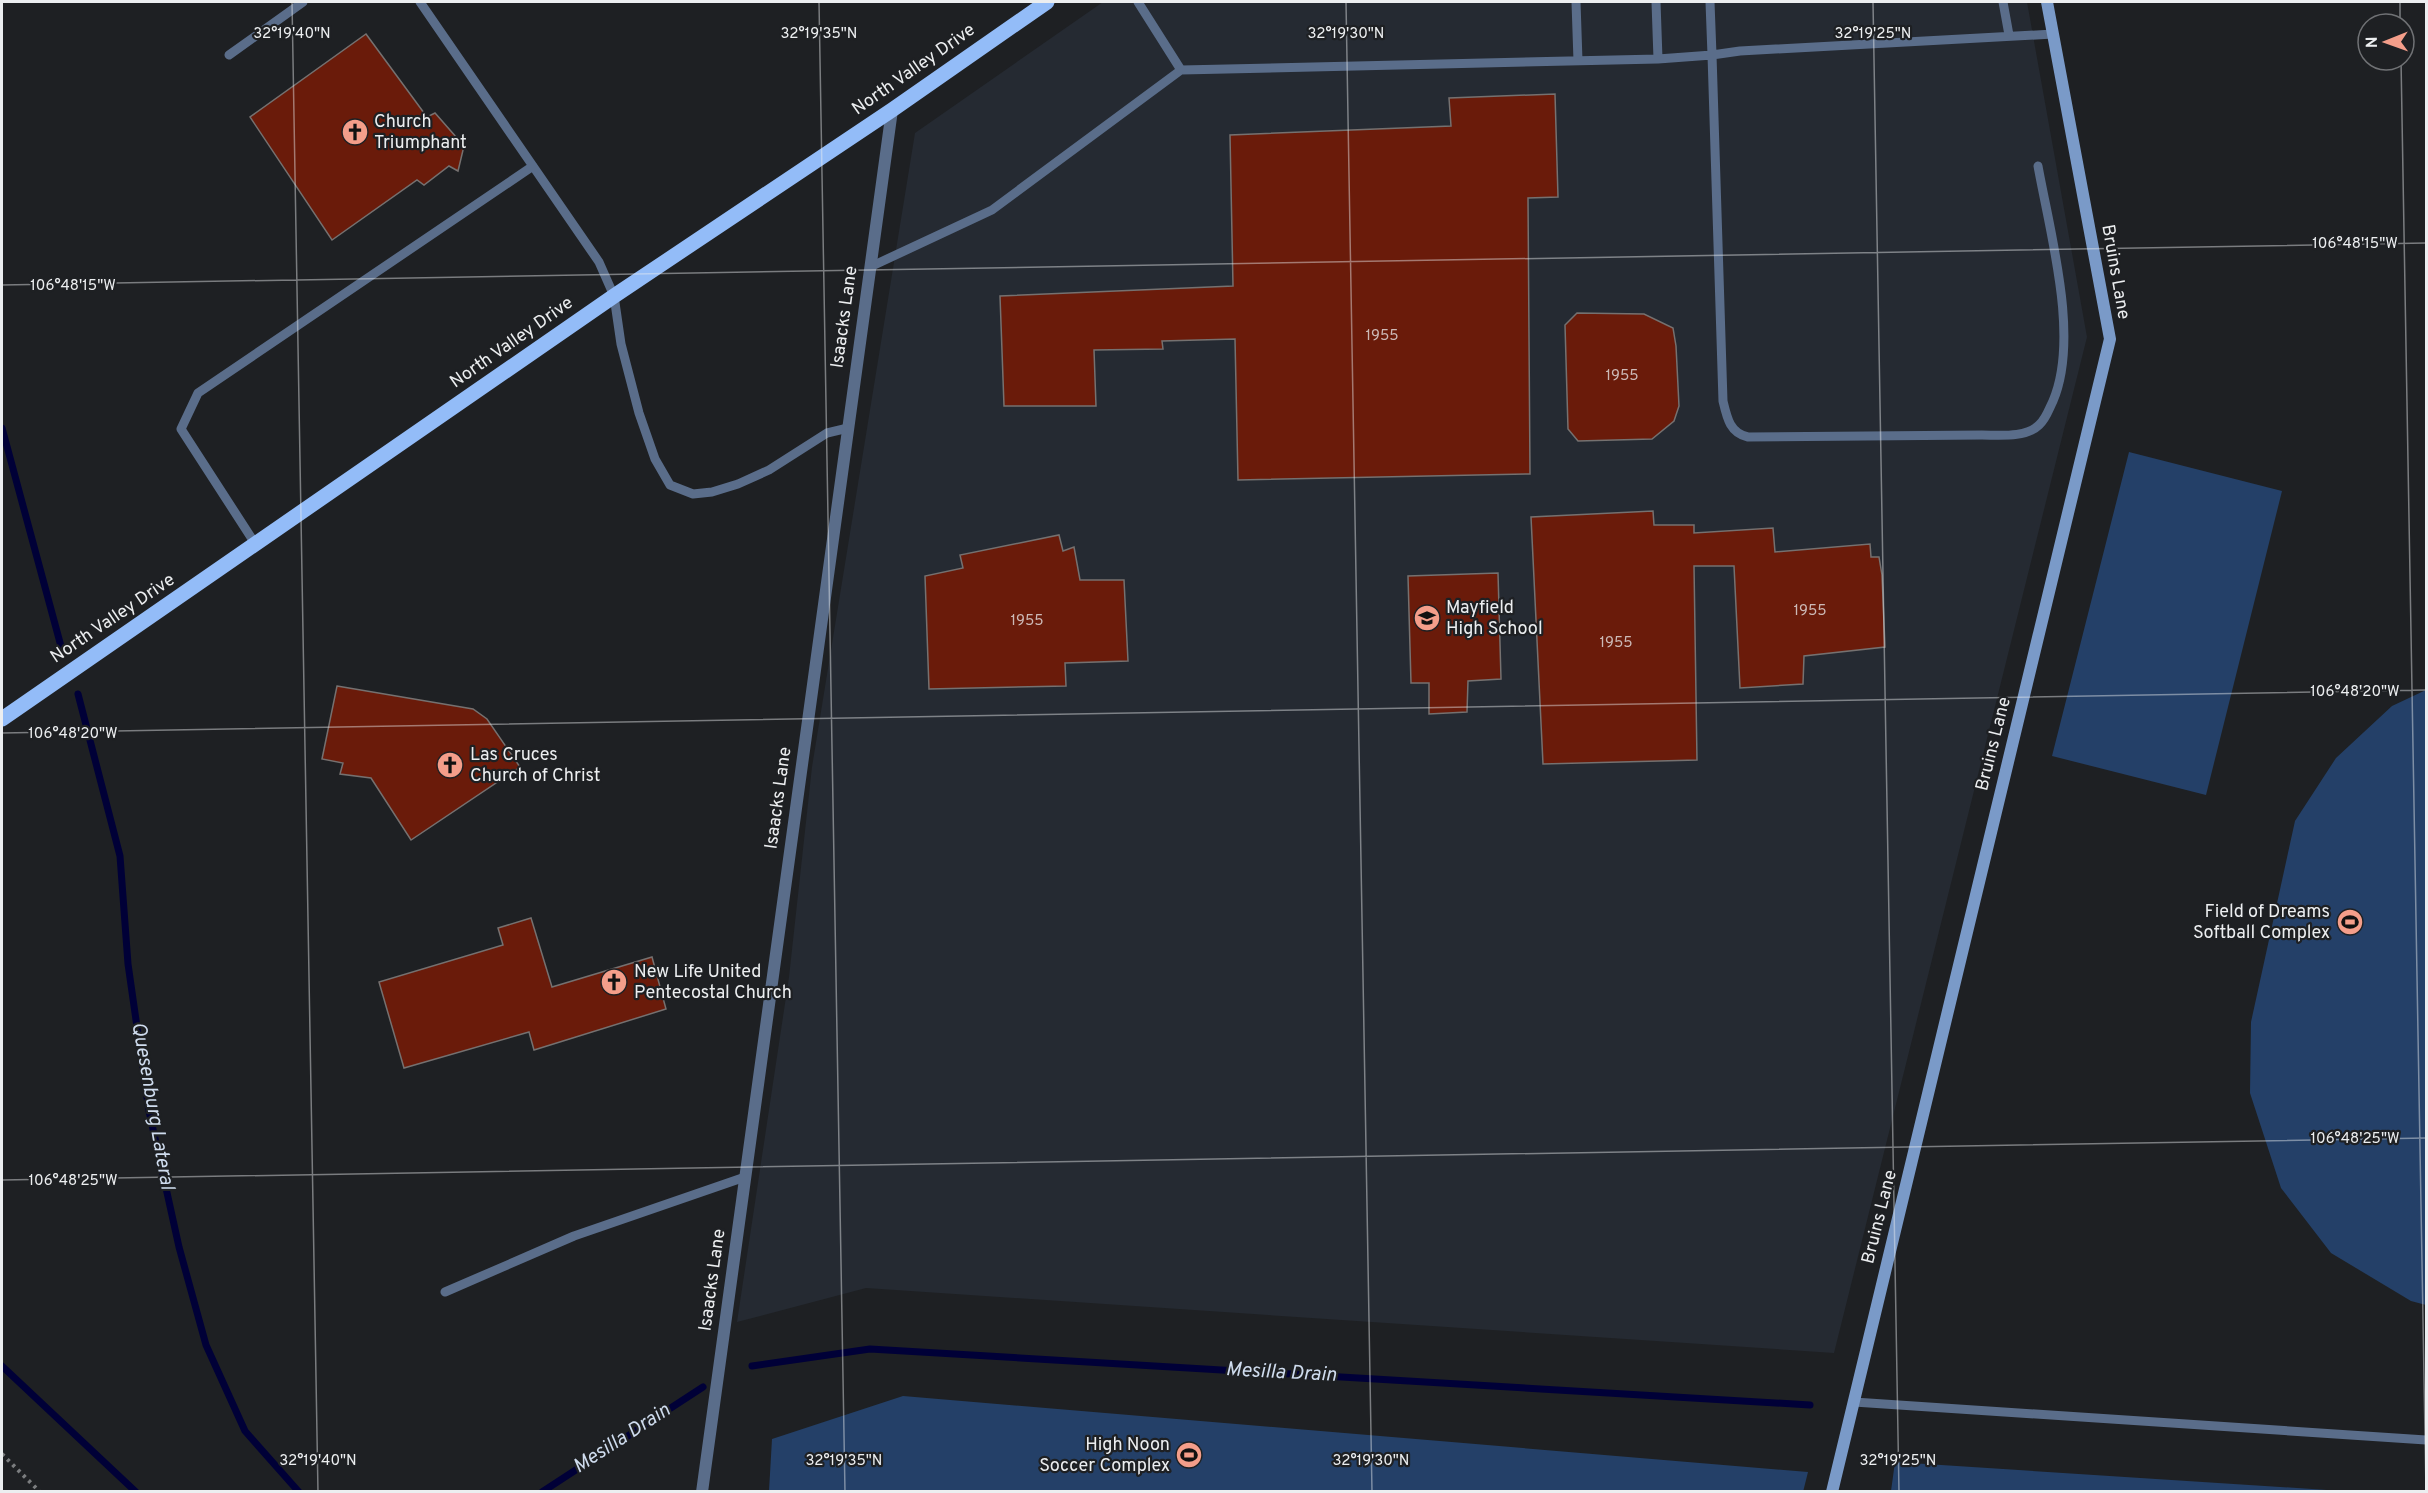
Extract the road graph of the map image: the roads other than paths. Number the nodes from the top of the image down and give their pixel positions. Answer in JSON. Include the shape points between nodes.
{"nodes":[{"id":1,"x":303,"y":2,"type":"edge"},
{"id":2,"x":420,"y":2,"type":"edge"},
{"id":3,"x":1047,"y":2,"type":"edge"},
{"id":4,"x":1138,"y":2,"type":"edge"},
{"id":5,"x":1576,"y":2,"type":"edge"},
{"id":6,"x":1656,"y":2,"type":"edge"},
{"id":7,"x":1710,"y":2,"type":"edge"},
{"id":8,"x":2003,"y":2,"type":"edge"},
{"id":9,"x":2047,"y":2,"type":"edge"},
{"id":10,"x":2053,"y":34,"type":"junction"},
{"id":11,"x":2009,"y":35,"type":"junction"},
{"id":12,"x":1712,"y":55,"type":"junction"},
{"id":13,"x":229,"y":56,"type":"dead end"},
{"id":14,"x":1658,"y":59,"type":"junction"},
{"id":15,"x":1578,"y":61,"type":"junction"},
{"id":16,"x":1181,"y":70,"type":"junction"},
{"id":17,"x":892,"y":110,"type":"junction"},
{"id":18,"x":533,"y":166,"type":"junction"},
{"id":19,"x":2038,"y":166,"type":"dead end"},
{"id":20,"x":870,"y":267,"type":"junction"},
{"id":21,"x":614,"y":296,"type":"junction"},
{"id":22,"x":848,"y":428,"type":"junction"},
{"id":23,"x":256,"y":545,"type":"junction"},
{"id":24,"x":2,"y":719,"type":"edge"},
{"id":25,"x":745,"y":1177,"type":"junction"},
{"id":26,"x":445,"y":1292,"type":"dead end"},
{"id":27,"x":1854,"y":1402,"type":"junction"},
{"id":28,"x":2427,"y":1440,"type":"edge"},
{"id":29,"x":702,"y":1491,"type":"edge"},
{"id":30,"x":1832,"y":1491,"type":"edge"}],
"edges":[{"from":1,"to":13,"type":"lane"},
{"from":2,"to":18,"type":"lane"},
{"from":3,"to":17,"type":"main road","name":"North Valley Drive"},
{"from":4,"to":16,"type":"lane"},
{"from":5,"to":15,"type":"lane"},
{"from":6,"to":14,"type":"lane"},
{"from":7,"to":12,"type":"lane"},
{"from":8,"to":11,"type":"lane"},
{"from":9,"to":10,"type":"street","name":"Bruins Lane"},
{"from":10,"to":11,"type":"lane"},
{"from":10,"to":27,"type":"street","name":"Bruins Lane","via":[[2110,339]]},
{"from":11,"to":12,"type":"lane"},
{"from":12,"to":14,"type":"lane"},
{"from":12,"to":19,"type":"lane","via":[[1723,401],[1732,428],[1739,435],[2018,434],[2040,425],[2057,392],[2064,339],[2060,290]]},
{"from":14,"to":15,"type":"lane"},
{"from":15,"to":16,"type":"lane"},
{"from":16,"to":20,"type":"lane","via":[[992,210]]},
{"from":17,"to":20,"type":"street","name":"Isaacks Lane"},
{"from":17,"to":21,"type":"main road","name":"North Valley Drive"},
{"from":18,"to":21,"type":"lane","via":[[599,262]]},
{"from":18,"to":23,"type":"lane","via":[[198,393],[181,429]]},
{"from":20,"to":22,"type":"street","name":"Isaacks Lane"},
{"from":21,"to":22,"type":"lane","via":[[621,344],[639,413],[655,459],[670,485],[693,494],[738,484],[769,470],[827,433]]},
{"from":21,"to":23,"type":"main road","name":"North Valley Drive"},
{"from":22,"to":25,"type":"street","name":"Isaacks Lane"},
{"from":23,"to":24,"type":"main road","name":"North Valley Drive"},
{"from":25,"to":26,"type":"lane","via":[[574,1236]]},
{"from":25,"to":29,"type":"street","name":"Isaacks Lane"},
{"from":27,"to":28,"type":"lane"},
{"from":27,"to":30,"type":"street","name":"Bruins Lane"}]}
